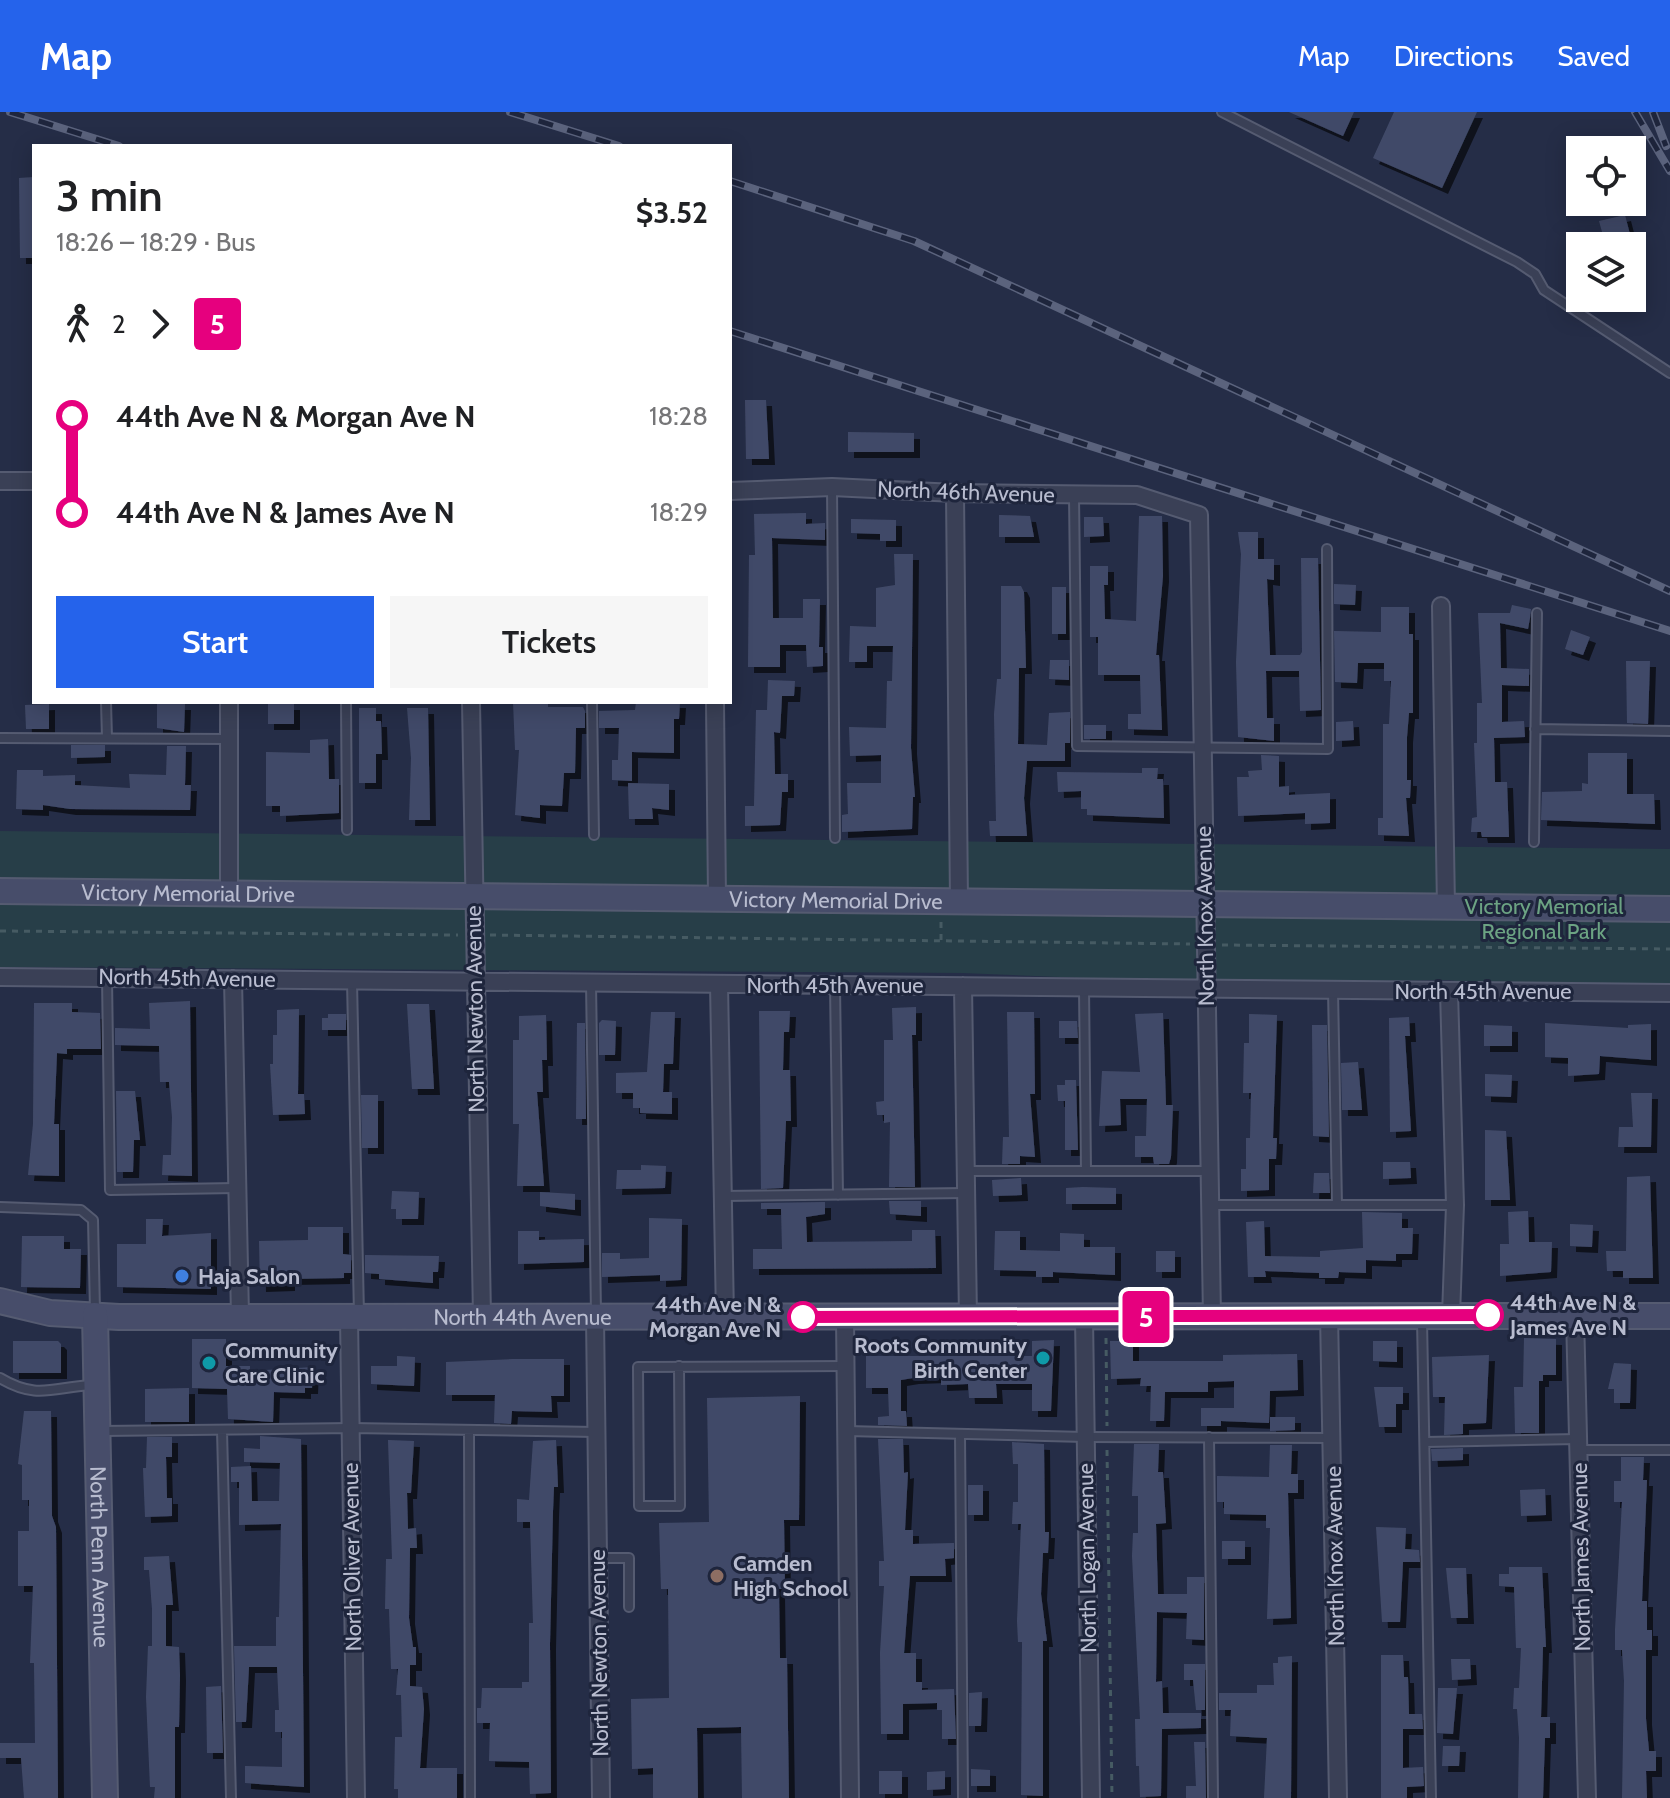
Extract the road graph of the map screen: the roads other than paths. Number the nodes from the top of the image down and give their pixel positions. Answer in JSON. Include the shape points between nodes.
{"nodes":[{"id":1,"x":1222,"y":112,"type":"edge"},
{"id":2,"x":1670,"y":373,"type":"edge"},
{"id":3,"x":0,"y":481,"type":"edge"},
{"id":4,"x":32,"y":481,"type":"edge"},
{"id":5,"x":832,"y":487,"type":"junction"},
{"id":6,"x":732,"y":491,"type":"edge"},
{"id":7,"x":955,"y":493,"type":"junction"},
{"id":8,"x":1074,"y":495,"type":"junction"},
{"id":9,"x":1199,"y":515,"type":"joint"},
{"id":10,"x":1327,"y":549,"type":"dead end"},
{"id":11,"x":1441,"y":606,"type":"dead end"},
{"id":12,"x":1537,"y":613,"type":"dead end"},
{"id":13,"x":106,"y":704,"type":"edge"},
{"id":14,"x":229,"y":704,"type":"edge"},
{"id":15,"x":346,"y":704,"type":"edge"},
{"id":16,"x":471,"y":704,"type":"edge"},
{"id":17,"x":592,"y":704,"type":"edge"},
{"id":18,"x":715,"y":704,"type":"edge"},
{"id":19,"x":1535,"y":729,"type":"junction"},
{"id":20,"x":1670,"y":731,"type":"edge"},
{"id":21,"x":0,"y":738,"type":"edge"},
{"id":22,"x":107,"y":738,"type":"junction"},
{"id":23,"x":230,"y":739,"type":"junction"},
{"id":24,"x":1202,"y":749,"type":"junction"},
{"id":25,"x":347,"y":830,"type":"dead end"},
{"id":26,"x":594,"y":835,"type":"dead end"},
{"id":27,"x":835,"y":838,"type":"dead end"},
{"id":28,"x":1534,"y":842,"type":"dead end"},
{"id":29,"x":0,"y":891,"type":"edge"},
{"id":30,"x":229,"y":893,"type":"junction"},
{"id":31,"x":473,"y":896,"type":"junction"},
{"id":32,"x":717,"y":899,"type":"junction"},
{"id":33,"x":959,"y":902,"type":"junction"},
{"id":34,"x":1204,"y":904,"type":"junction"},
{"id":35,"x":1446,"y":907,"type":"junction"},
{"id":36,"x":1670,"y":909,"type":"edge"},
{"id":37,"x":0,"y":977,"type":"edge"},
{"id":38,"x":107,"y":978,"type":"junction"},
{"id":39,"x":233,"y":979,"type":"junction"},
{"id":40,"x":352,"y":980,"type":"junction"},
{"id":41,"x":475,"y":982,"type":"junction"},
{"id":42,"x":591,"y":983,"type":"junction"},
{"id":43,"x":719,"y":984,"type":"junction"},
{"id":44,"x":834,"y":985,"type":"junction"},
{"id":45,"x":963,"y":986,"type":"junction"},
{"id":46,"x":1084,"y":987,"type":"junction"},
{"id":47,"x":1207,"y":988,"type":"junction"},
{"id":48,"x":1333,"y":990,"type":"junction"},
{"id":49,"x":1449,"y":991,"type":"junction"},
{"id":50,"x":1670,"y":993,"type":"edge"},
{"id":51,"x":965,"y":1171,"type":"junction"},
{"id":52,"x":1086,"y":1171,"type":"junction"},
{"id":53,"x":1210,"y":1171,"type":"junction"},
{"id":54,"x":237,"y":1188,"type":"junction"},
{"id":55,"x":966,"y":1193,"type":"junction"},
{"id":56,"x":838,"y":1195,"type":"junction"},
{"id":57,"x":723,"y":1196,"type":"junction"},
{"id":58,"x":1210,"y":1205,"type":"junction"},
{"id":59,"x":1337,"y":1205,"type":"junction"},
{"id":60,"x":1455,"y":1205,"type":"junction"},
{"id":61,"x":0,"y":1207,"type":"edge"},
{"id":62,"x":0,"y":1301,"type":"edge"},
{"id":63,"x":50,"y":1313,"type":"junction"},
{"id":64,"x":1329,"y":1314,"type":"junction"},
{"id":65,"x":95,"y":1315,"type":"junction"},
{"id":66,"x":1421,"y":1315,"type":"junction"},
{"id":67,"x":1451,"y":1315,"type":"junction"},
{"id":68,"x":240,"y":1316,"type":"junction"},
{"id":69,"x":1575,"y":1316,"type":"junction"},
{"id":70,"x":1670,"y":1316,"type":"edge"},
{"id":71,"x":354,"y":1317,"type":"junction"},
{"id":72,"x":482,"y":1317,"type":"junction"},
{"id":73,"x":595,"y":1317,"type":"junction"},
{"id":74,"x":725,"y":1317,"type":"junction"},
{"id":75,"x":845,"y":1317,"type":"junction"},
{"id":76,"x":1084,"y":1317,"type":"junction"},
{"id":77,"x":968,"y":1318,"type":"junction"},
{"id":78,"x":1212,"y":1318,"type":"junction"},
{"id":79,"x":0,"y":1319,"type":"edge"},
{"id":80,"x":679,"y":1366,"type":"junction"},
{"id":81,"x":845,"y":1366,"type":"junction"},
{"id":82,"x":0,"y":1378,"type":"edge"},
{"id":83,"x":96,"y":1385,"type":"junction"},
{"id":84,"x":351,"y":1428,"type":"junction"},
{"id":85,"x":222,"y":1430,"type":"junction"},
{"id":86,"x":97,"y":1431,"type":"junction"},
{"id":87,"x":469,"y":1431,"type":"junction"},
{"id":88,"x":846,"y":1431,"type":"junction"},
{"id":89,"x":597,"y":1432,"type":"junction"},
{"id":90,"x":960,"y":1435,"type":"junction"},
{"id":91,"x":1085,"y":1437,"type":"junction"},
{"id":92,"x":1209,"y":1437,"type":"junction"},
{"id":93,"x":1333,"y":1438,"type":"junction"},
{"id":94,"x":1426,"y":1442,"type":"junction"},
{"id":95,"x":1578,"y":1445,"type":"junction"},
{"id":96,"x":1670,"y":1450,"type":"edge"},
{"id":97,"x":598,"y":1558,"type":"junction"},
{"id":98,"x":629,"y":1607,"type":"dead end"},
{"id":99,"x":105,"y":1798,"type":"edge"},
{"id":100,"x":231,"y":1798,"type":"edge"},
{"id":101,"x":356,"y":1798,"type":"edge"},
{"id":102,"x":470,"y":1798,"type":"edge"},
{"id":103,"x":601,"y":1798,"type":"edge"},
{"id":104,"x":850,"y":1798,"type":"edge"},
{"id":105,"x":963,"y":1798,"type":"edge"},
{"id":106,"x":1091,"y":1798,"type":"edge"},
{"id":107,"x":1213,"y":1798,"type":"edge"},
{"id":108,"x":1338,"y":1798,"type":"edge"},
{"id":109,"x":1431,"y":1798,"type":"edge"},
{"id":110,"x":1587,"y":1798,"type":"edge"}],
"edges":[{"from":1,"to":2,"type":"lane","via":[[1517,262],[1535,274],[1544,290]]},
{"from":3,"to":4,"type":"street"},
{"from":5,"to":6,"type":"street","name":"North 46th Avenue"},
{"from":5,"to":7,"type":"street","name":"North 46th Avenue"},
{"from":5,"to":27,"type":"lane"},
{"from":7,"to":8,"type":"street","name":"North 46th Avenue"},
{"from":7,"to":33,"type":"street"},
{"from":8,"to":9,"type":"street","name":"North 46th Avenue","via":[[1137,495]]},
{"from":8,"to":24,"type":"lane","via":[[1077,746]]},
{"from":9,"to":24,"type":"street","name":"North Knox Avenue"},
{"from":10,"to":24,"type":"lane","via":[[1328,749]]},
{"from":11,"to":35,"type":"street"},
{"from":12,"to":19,"type":"lane"},
{"from":13,"to":22,"type":"lane"},
{"from":14,"to":23,"type":"street"},
{"from":15,"to":25,"type":"lane"},
{"from":16,"to":31,"type":"street","name":"North Newton Avenue"},
{"from":17,"to":26,"type":"lane"},
{"from":18,"to":32,"type":"street"},
{"from":19,"to":20,"type":"lane"},
{"from":19,"to":28,"type":"lane"},
{"from":21,"to":22,"type":"lane"},
{"from":22,"to":23,"type":"lane"},
{"from":23,"to":30,"type":"street"},
{"from":24,"to":34,"type":"street","name":"North Knox Avenue"},
{"from":29,"to":30,"type":"street","name":"Victory Memorial Drive"},
{"from":30,"to":31,"type":"street","name":"Victory Memorial Drive"},
{"from":31,"to":32,"type":"street","name":"Victory Memorial Drive"},
{"from":31,"to":41,"type":"street","name":"North Newton Avenue"},
{"from":32,"to":33,"type":"street","name":"Victory Memorial Drive"},
{"from":33,"to":34,"type":"street","name":"Victory Memorial Drive"},
{"from":34,"to":35,"type":"street","name":"Victory Memorial Drive"},
{"from":34,"to":47,"type":"street","name":"North Knox Avenue"},
{"from":35,"to":36,"type":"street","name":"Victory Memorial Drive"},
{"from":37,"to":38,"type":"street","name":"North 45th Avenue"},
{"from":38,"to":39,"type":"street","name":"North 45th Avenue"},
{"from":38,"to":54,"type":"lane","via":[[110,1190]]},
{"from":39,"to":40,"type":"street","name":"North 45th Avenue"},
{"from":39,"to":54,"type":"street"},
{"from":40,"to":41,"type":"street","name":"North 45th Avenue"},
{"from":40,"to":71,"type":"lane"},
{"from":41,"to":42,"type":"street","name":"North 45th Avenue"},
{"from":41,"to":72,"type":"street","name":"North Newton Avenue"},
{"from":42,"to":43,"type":"street","name":"North 45th Avenue"},
{"from":42,"to":73,"type":"lane"},
{"from":43,"to":44,"type":"street","name":"North 45th Avenue"},
{"from":43,"to":57,"type":"street"},
{"from":44,"to":45,"type":"street","name":"North 45th Avenue"},
{"from":44,"to":56,"type":"lane"},
{"from":45,"to":46,"type":"street","name":"North 45th Avenue"},
{"from":45,"to":51,"type":"street"},
{"from":46,"to":47,"type":"street","name":"North 45th Avenue"},
{"from":46,"to":52,"type":"lane"},
{"from":47,"to":48,"type":"street","name":"North 45th Avenue"},
{"from":47,"to":53,"type":"street","name":"North Knox Avenue"},
{"from":48,"to":49,"type":"street","name":"North 45th Avenue"},
{"from":48,"to":59,"type":"lane"},
{"from":49,"to":50,"type":"street","name":"North 45th Avenue"},
{"from":49,"to":60,"type":"street"},
{"from":51,"to":52,"type":"lane"},
{"from":51,"to":55,"type":"street"},
{"from":52,"to":53,"type":"lane"},
{"from":53,"to":58,"type":"street","name":"North Knox Avenue"},
{"from":54,"to":68,"type":"street"},
{"from":55,"to":56,"type":"lane"},
{"from":55,"to":77,"type":"street"},
{"from":56,"to":57,"type":"lane"},
{"from":57,"to":74,"type":"street"},
{"from":58,"to":59,"type":"lane"},
{"from":58,"to":78,"type":"street","name":"North Knox Avenue"},
{"from":59,"to":60,"type":"lane"},
{"from":60,"to":67,"type":"street"},
{"from":61,"to":65,"type":"lane","via":[[81,1210],[93,1220]]},
{"from":62,"to":63,"type":"street"},
{"from":63,"to":65,"type":"street","name":"North 44th Avenue"},
{"from":63,"to":79,"type":"street","via":[[27,1320]]},
{"from":64,"to":66,"type":"street","name":"North 44th Avenue"},
{"from":64,"to":78,"type":"street","name":"North 44th Avenue"},
{"from":64,"to":93,"type":"street","name":"North Knox Avenue"},
{"from":65,"to":68,"type":"street","name":"North 44th Avenue"},
{"from":65,"to":83,"type":"street","name":"North Penn Avenue"},
{"from":66,"to":67,"type":"street","name":"North 44th Avenue"},
{"from":66,"to":94,"type":"lane"},
{"from":67,"to":69,"type":"street","name":"North 44th Avenue"},
{"from":68,"to":71,"type":"street","name":"North 44th Avenue"},
{"from":69,"to":70,"type":"street","name":"North 44th Avenue"},
{"from":69,"to":95,"type":"street","name":"North James Avenue"},
{"from":71,"to":72,"type":"street","name":"North 44th Avenue"},
{"from":71,"to":84,"type":"street","name":"North Oliver Avenue"},
{"from":72,"to":73,"type":"street","name":"North 44th Avenue"},
{"from":73,"to":74,"type":"street","name":"North 44th Avenue"},
{"from":73,"to":89,"type":"street","name":"North Newton Avenue"},
{"from":74,"to":75,"type":"street","name":"North 44th Avenue"},
{"from":75,"to":77,"type":"street","name":"North 44th Avenue"},
{"from":75,"to":81,"type":"street"},
{"from":76,"to":77,"type":"street","name":"North 44th Avenue"},
{"from":76,"to":78,"type":"street","name":"North 44th Avenue"},
{"from":76,"to":91,"type":"street","name":"North Logan Avenue"},
{"from":80,"to":80,"type":"lane","via":[[680,1506],[639,1506],[638,1367]]},
{"from":80,"to":81,"type":"lane"},
{"from":81,"to":88,"type":"street"},
{"from":82,"to":83,"type":"lane","via":[[34,1393]]},
{"from":83,"to":86,"type":"street","name":"North Penn Avenue"},
{"from":84,"to":85,"type":"lane"},
{"from":84,"to":87,"type":"lane"},
{"from":84,"to":101,"type":"street","name":"North Oliver Avenue"},
{"from":85,"to":86,"type":"lane"},
{"from":85,"to":100,"type":"lane"},
{"from":86,"to":99,"type":"street","name":"North Penn Avenue"},
{"from":87,"to":89,"type":"lane"},
{"from":87,"to":102,"type":"lane"},
{"from":88,"to":90,"type":"lane"},
{"from":88,"to":104,"type":"street"},
{"from":89,"to":97,"type":"street","name":"North Newton Avenue"},
{"from":90,"to":91,"type":"lane"},
{"from":90,"to":105,"type":"lane"},
{"from":91,"to":92,"type":"lane"},
{"from":91,"to":106,"type":"street","name":"North Logan Avenue"},
{"from":92,"to":93,"type":"lane"},
{"from":92,"to":107,"type":"lane"},
{"from":93,"to":108,"type":"street","name":"North Knox Avenue"},
{"from":94,"to":95,"type":"lane"},
{"from":94,"to":109,"type":"lane"},
{"from":95,"to":96,"type":"lane"},
{"from":95,"to":110,"type":"street","name":"North James Avenue"},
{"from":97,"to":98,"type":"lane","via":[[629,1558]]},
{"from":97,"to":103,"type":"street","name":"North Newton Avenue"}]}
